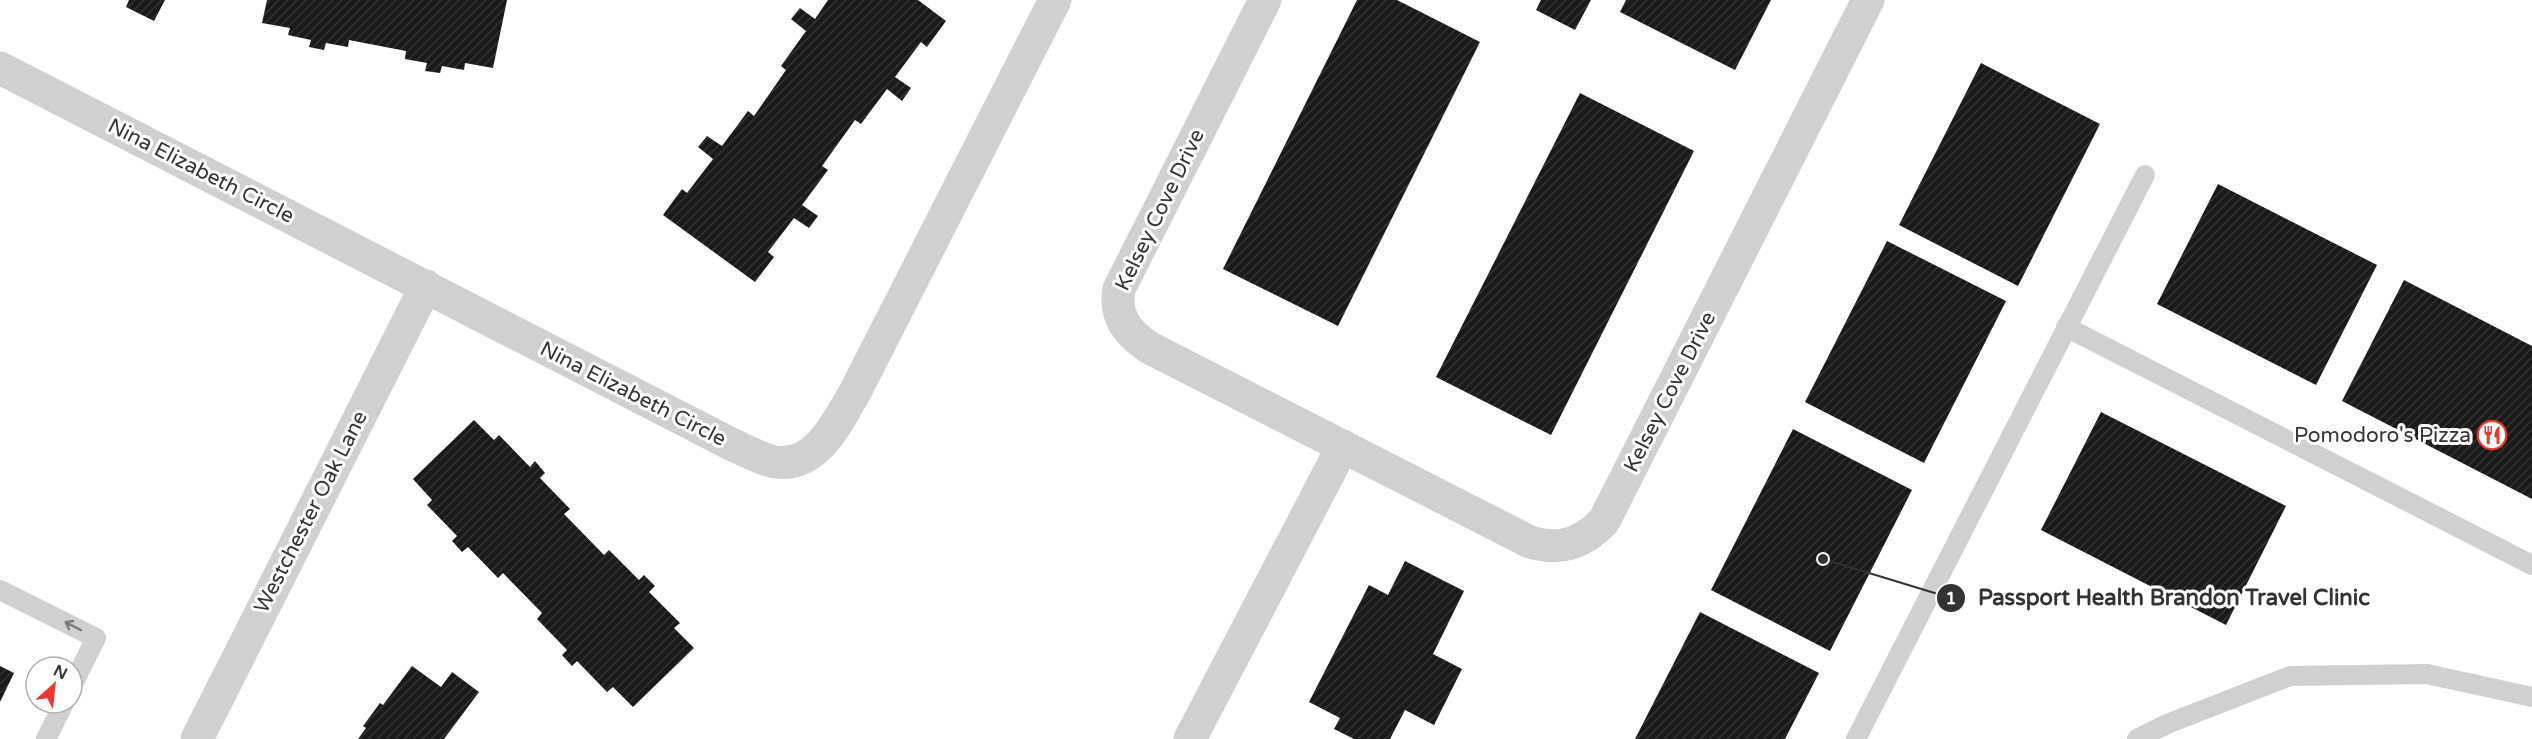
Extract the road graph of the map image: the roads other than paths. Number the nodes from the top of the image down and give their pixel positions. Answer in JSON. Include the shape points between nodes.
{"nodes":[{"id":1,"x":1055,"y":0,"type":"edge"},
{"id":2,"x":1265,"y":0,"type":"edge"},
{"id":3,"x":1868,"y":0,"type":"edge"},
{"id":4,"x":0,"y":68,"type":"edge"},
{"id":5,"x":2145,"y":175,"type":"dead end"},
{"id":6,"x":426,"y":286,"type":"junction"},
{"id":7,"x":2066,"y":327,"type":"junction"},
{"id":8,"x":1343,"y":446,"type":"junction"},
{"id":9,"x":2532,"y":565,"type":"edge"},
{"id":10,"x":0,"y":590,"type":"edge"},
{"id":11,"x":84,"y":662,"type":"edge"},
{"id":12,"x":2532,"y":697,"type":"edge"},
{"id":13,"x":58,"y":715,"type":"edge"},
{"id":14,"x":46,"y":739,"type":"edge"},
{"id":15,"x":197,"y":739,"type":"edge"},
{"id":16,"x":1190,"y":739,"type":"edge"},
{"id":17,"x":1856,"y":739,"type":"edge"},
{"id":18,"x":2137,"y":739,"type":"edge"}],
"edges":[{"from":1,"to":6,"type":"street","name":"Nina Elizabeth Circle","via":[[855,392],[827,440],[803,458],[787,463],[772,461],[731,444]]},
{"from":2,"to":8,"type":"street","name":"Kelsey Cove Drive","via":[[1119,288],[1116,303],[1123,323],[1137,339]]},
{"from":3,"to":8,"type":"street","name":"Kelsey Cove Drive","via":[[1604,521],[1591,535],[1561,547],[1530,542]]},
{"from":4,"to":6,"type":"street","name":"Nina Elizabeth Circle"},
{"from":5,"to":7,"type":"lane"},
{"from":6,"to":15,"type":"street","name":"Westchester Oak Lane"},
{"from":7,"to":9,"type":"lane"},
{"from":7,"to":17,"type":"lane"},
{"from":8,"to":16,"type":"street"},
{"from":11,"to":10,"type":"lane","one_way":true,"via":[[96,638]]},
{"from":12,"to":18,"type":"lane","via":[[2427,674],[2290,676]]},
{"from":13,"to":14,"type":"lane"}]}
